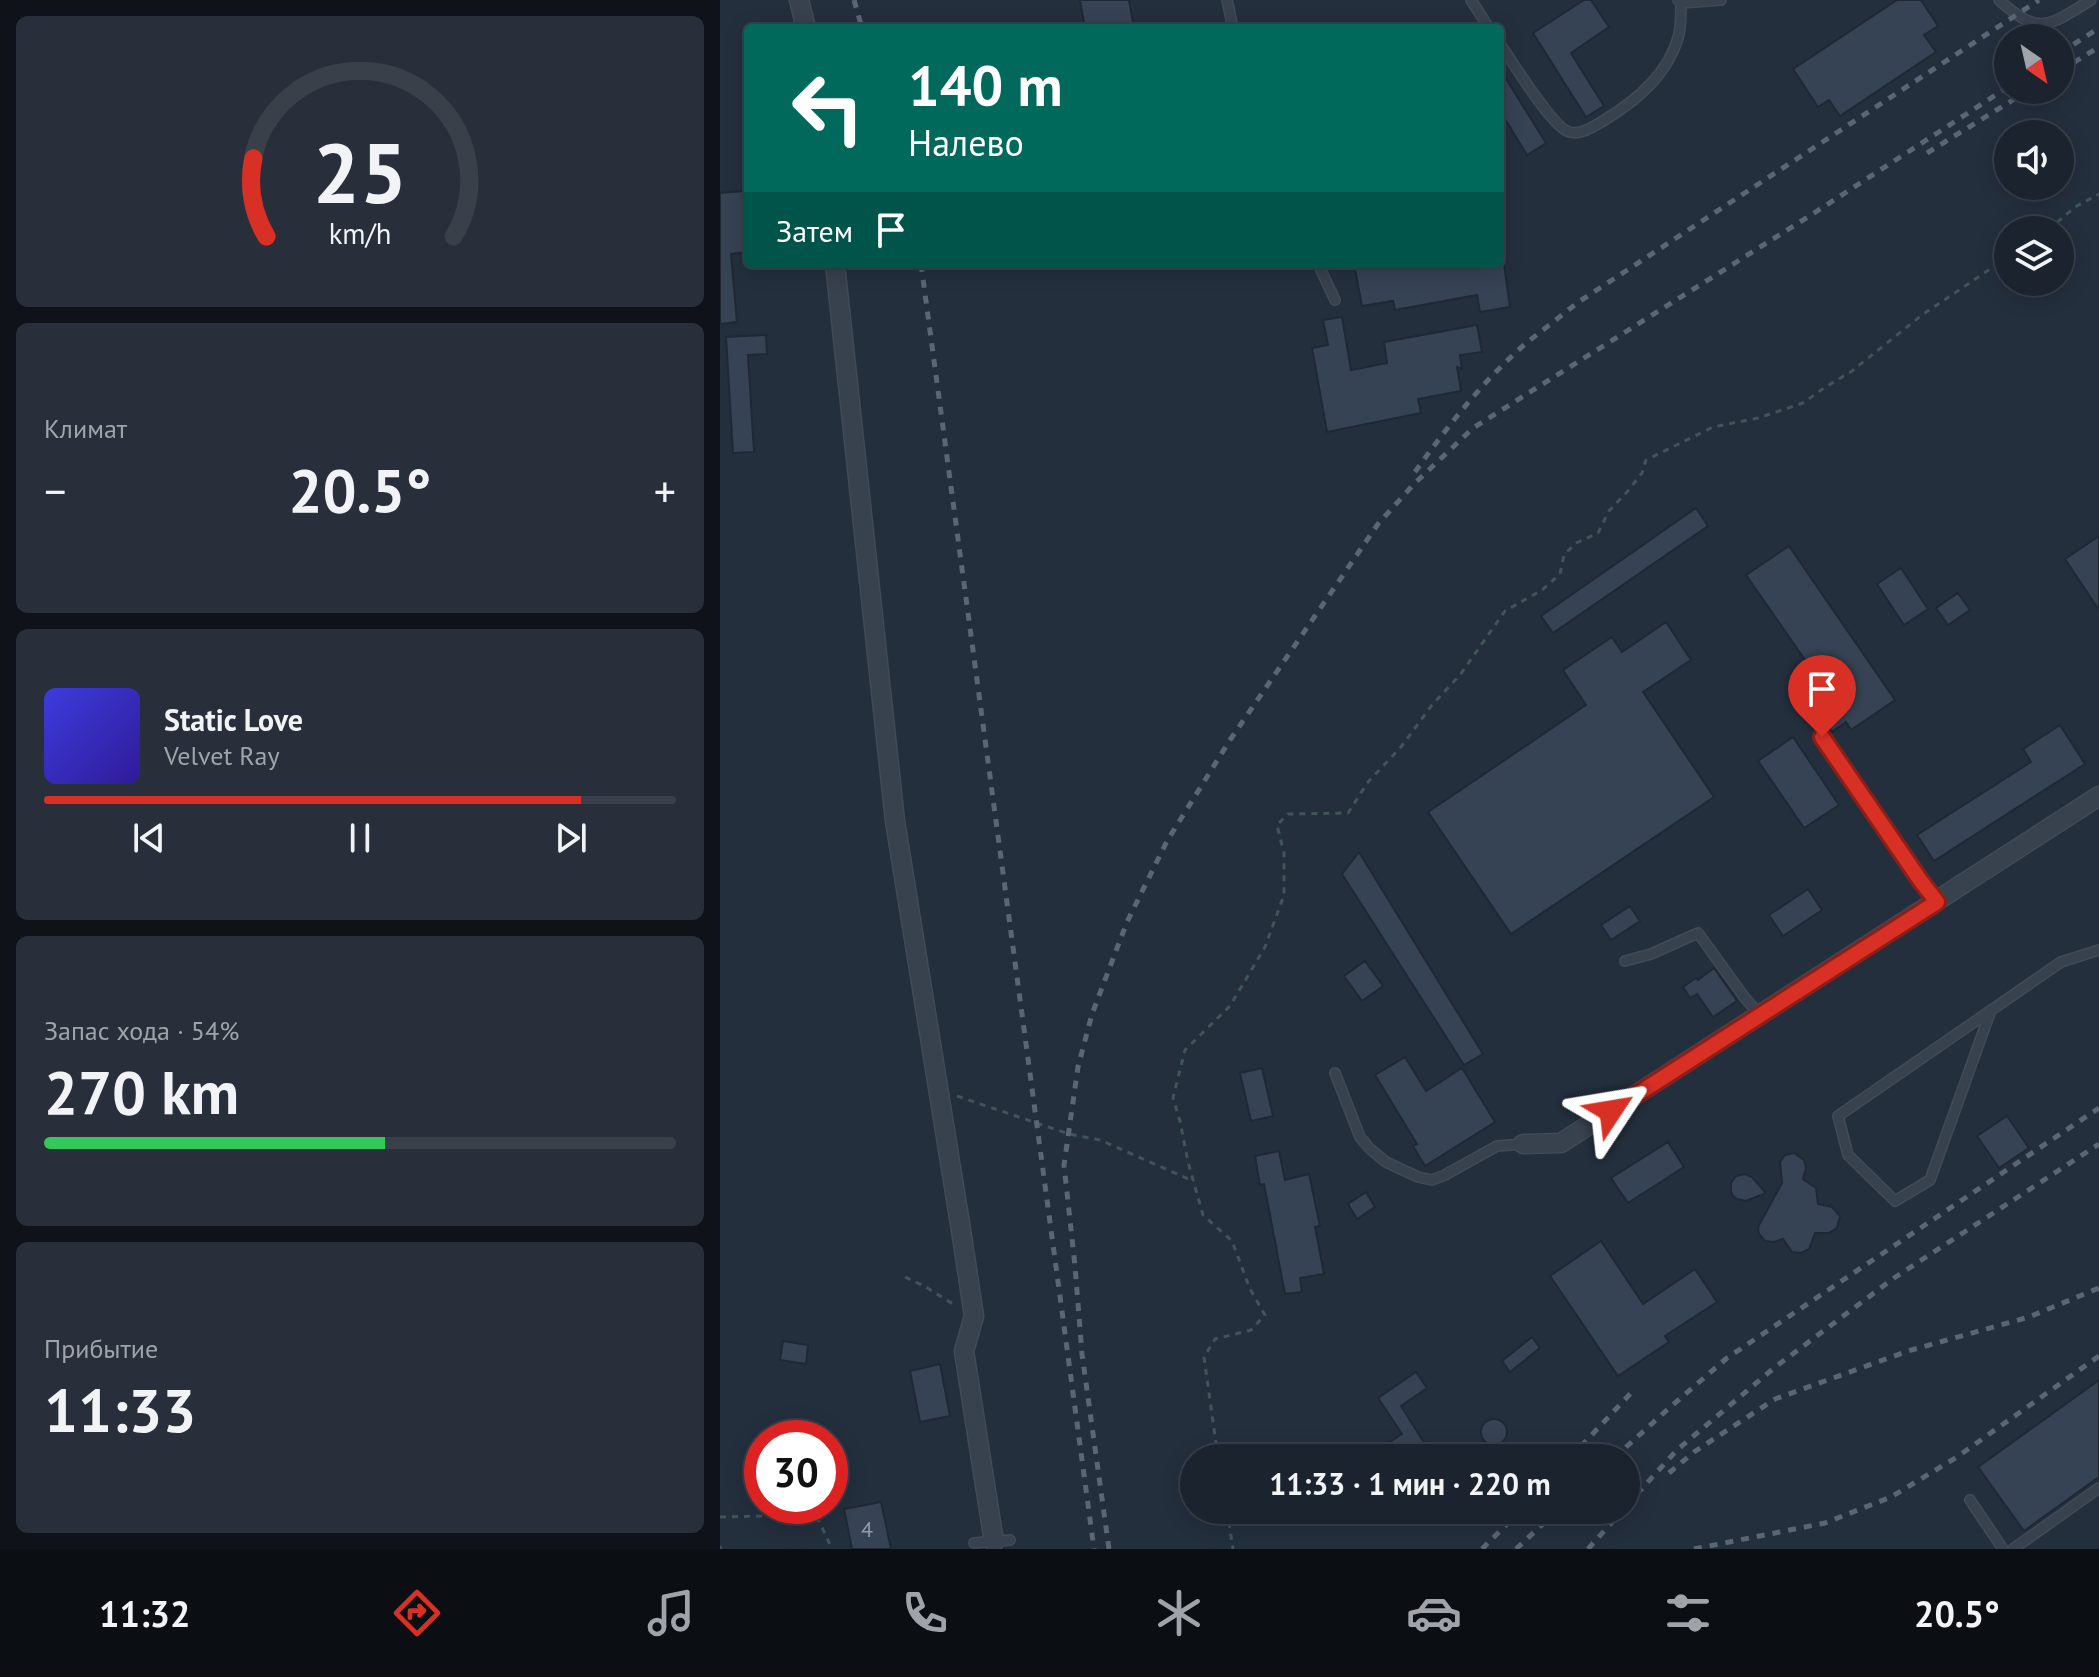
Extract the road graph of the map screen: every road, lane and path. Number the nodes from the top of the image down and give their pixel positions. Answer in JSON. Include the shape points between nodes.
{"nodes":[{"id":1,"x":799,"y":0,"type":"edge"},
{"id":2,"x":1227,"y":0,"type":"edge"},
{"id":3,"x":1471,"y":0,"type":"edge"},
{"id":4,"x":1721,"y":0,"type":"edge"},
{"id":5,"x":1999,"y":0,"type":"edge"},
{"id":6,"x":2091,"y":0,"type":"edge"},
{"id":7,"x":1682,"y":1,"type":"edge"},
{"id":8,"x":805,"y":24,"type":"edge"},
{"id":9,"x":1232,"y":24,"type":"edge"},
{"id":10,"x":1486,"y":24,"type":"edge"},
{"id":11,"x":1504,"y":50,"type":"edge"},
{"id":12,"x":2099,"y":194,"type":"edge"},
{"id":13,"x":2064,"y":216,"type":"edge"},
{"id":14,"x":1994,"y":266,"type":"edge"},
{"id":15,"x":835,"y":268,"type":"edge"},
{"id":16,"x":1320,"y":268,"type":"edge"},
{"id":17,"x":1335,"y":300,"type":"dead end"},
{"id":18,"x":1822,"y":737,"type":"dead end"},
{"id":19,"x":2099,"y":796,"type":"edge"},
{"id":20,"x":1937,"y":902,"type":"junction"},
{"id":21,"x":2099,"y":950,"type":"edge"},
{"id":22,"x":1625,"y":961,"type":"dead end"},
{"id":23,"x":1991,"y":1010,"type":"junction"},
{"id":24,"x":1760,"y":1015,"type":"junction"},
{"id":25,"x":1335,"y":1073,"type":"dead end"},
{"id":26,"x":939,"y":1089,"type":"junction"},
{"id":27,"x":1523,"y":1144,"type":"joint"},
{"id":28,"x":1193,"y":1181,"type":"junction"},
{"id":29,"x":905,"y":1277,"type":"dead end"},
{"id":30,"x":974,"y":1316,"type":"junction"},
{"id":31,"x":1216,"y":1444,"type":"edge"},
{"id":32,"x":2099,"y":1488,"type":"edge"},
{"id":33,"x":1970,"y":1500,"type":"dead end"},
{"id":34,"x":720,"y":1517,"type":"edge"},
{"id":35,"x":1229,"y":1524,"type":"edge"},
{"id":36,"x":1002,"y":1541,"type":"joint"},
{"id":37,"x":974,"y":1543,"type":"dead end"},
{"id":38,"x":832,"y":1549,"type":"edge"},
{"id":39,"x":1233,"y":1549,"type":"edge"},
{"id":40,"x":2003,"y":1549,"type":"edge"},
{"id":41,"x":2013,"y":1549,"type":"edge"}],
"edges":[{"from":1,"to":8,"type":"street"},
{"from":2,"to":9,"type":"lane"},
{"from":3,"to":10,"type":"lane"},
{"from":4,"to":7,"type":"lane"},
{"from":5,"to":6,"type":"lane","via":[[2036,24],[2062,18]]},
{"from":7,"to":11,"type":"lane","via":[[1680,31],[1663,69],[1629,105],[1583,132],[1562,128]]},
{"from":12,"to":13,"type":"path"},
{"from":14,"to":28,"type":"path","via":[[1803,403],[1713,427],[1646,460],[1598,533],[1564,555],[1560,574],[1542,590],[1505,611],[1348,813],[1288,814],[1277,825],[1284,853],[1284,895],[1265,947],[1230,1006],[1185,1050],[1173,1098]]},
{"from":15,"to":26,"type":"street","via":[[895,821]]},
{"from":16,"to":17,"type":"lane"},
{"from":18,"to":20,"type":"lane"},
{"from":19,"to":20,"type":"street"},
{"from":20,"to":24,"type":"street"},
{"from":21,"to":23,"type":"lane","via":[[2061,962]]},
{"from":22,"to":24,"type":"lane","via":[[1698,933]]},
{"from":23,"to":23,"type":"lane","via":[[1838,1116],[1848,1155],[1895,1201],[1930,1180]]},
{"from":24,"to":27,"type":"street","via":[[1561,1143]]},
{"from":25,"to":27,"type":"lane","via":[[1360,1137],[1386,1162],[1418,1177],[1432,1180],[1497,1146]]},
{"from":26,"to":28,"type":"path","via":[[1100,1140]]},
{"from":26,"to":30,"type":"street"},
{"from":28,"to":31,"type":"path","via":[[1203,1215],[1232,1241],[1265,1315],[1251,1330],[1215,1339],[1204,1357]]},
{"from":29,"to":30,"type":"path"},
{"from":30,"to":36,"type":"street","via":[[964,1351]]},
{"from":32,"to":41,"type":"lane"},
{"from":33,"to":40,"type":"lane"},
{"from":34,"to":38,"type":"path","via":[[809,1515],[819,1521]]},
{"from":35,"to":39,"type":"path"},
{"from":36,"to":37,"type":"lane"}]}
